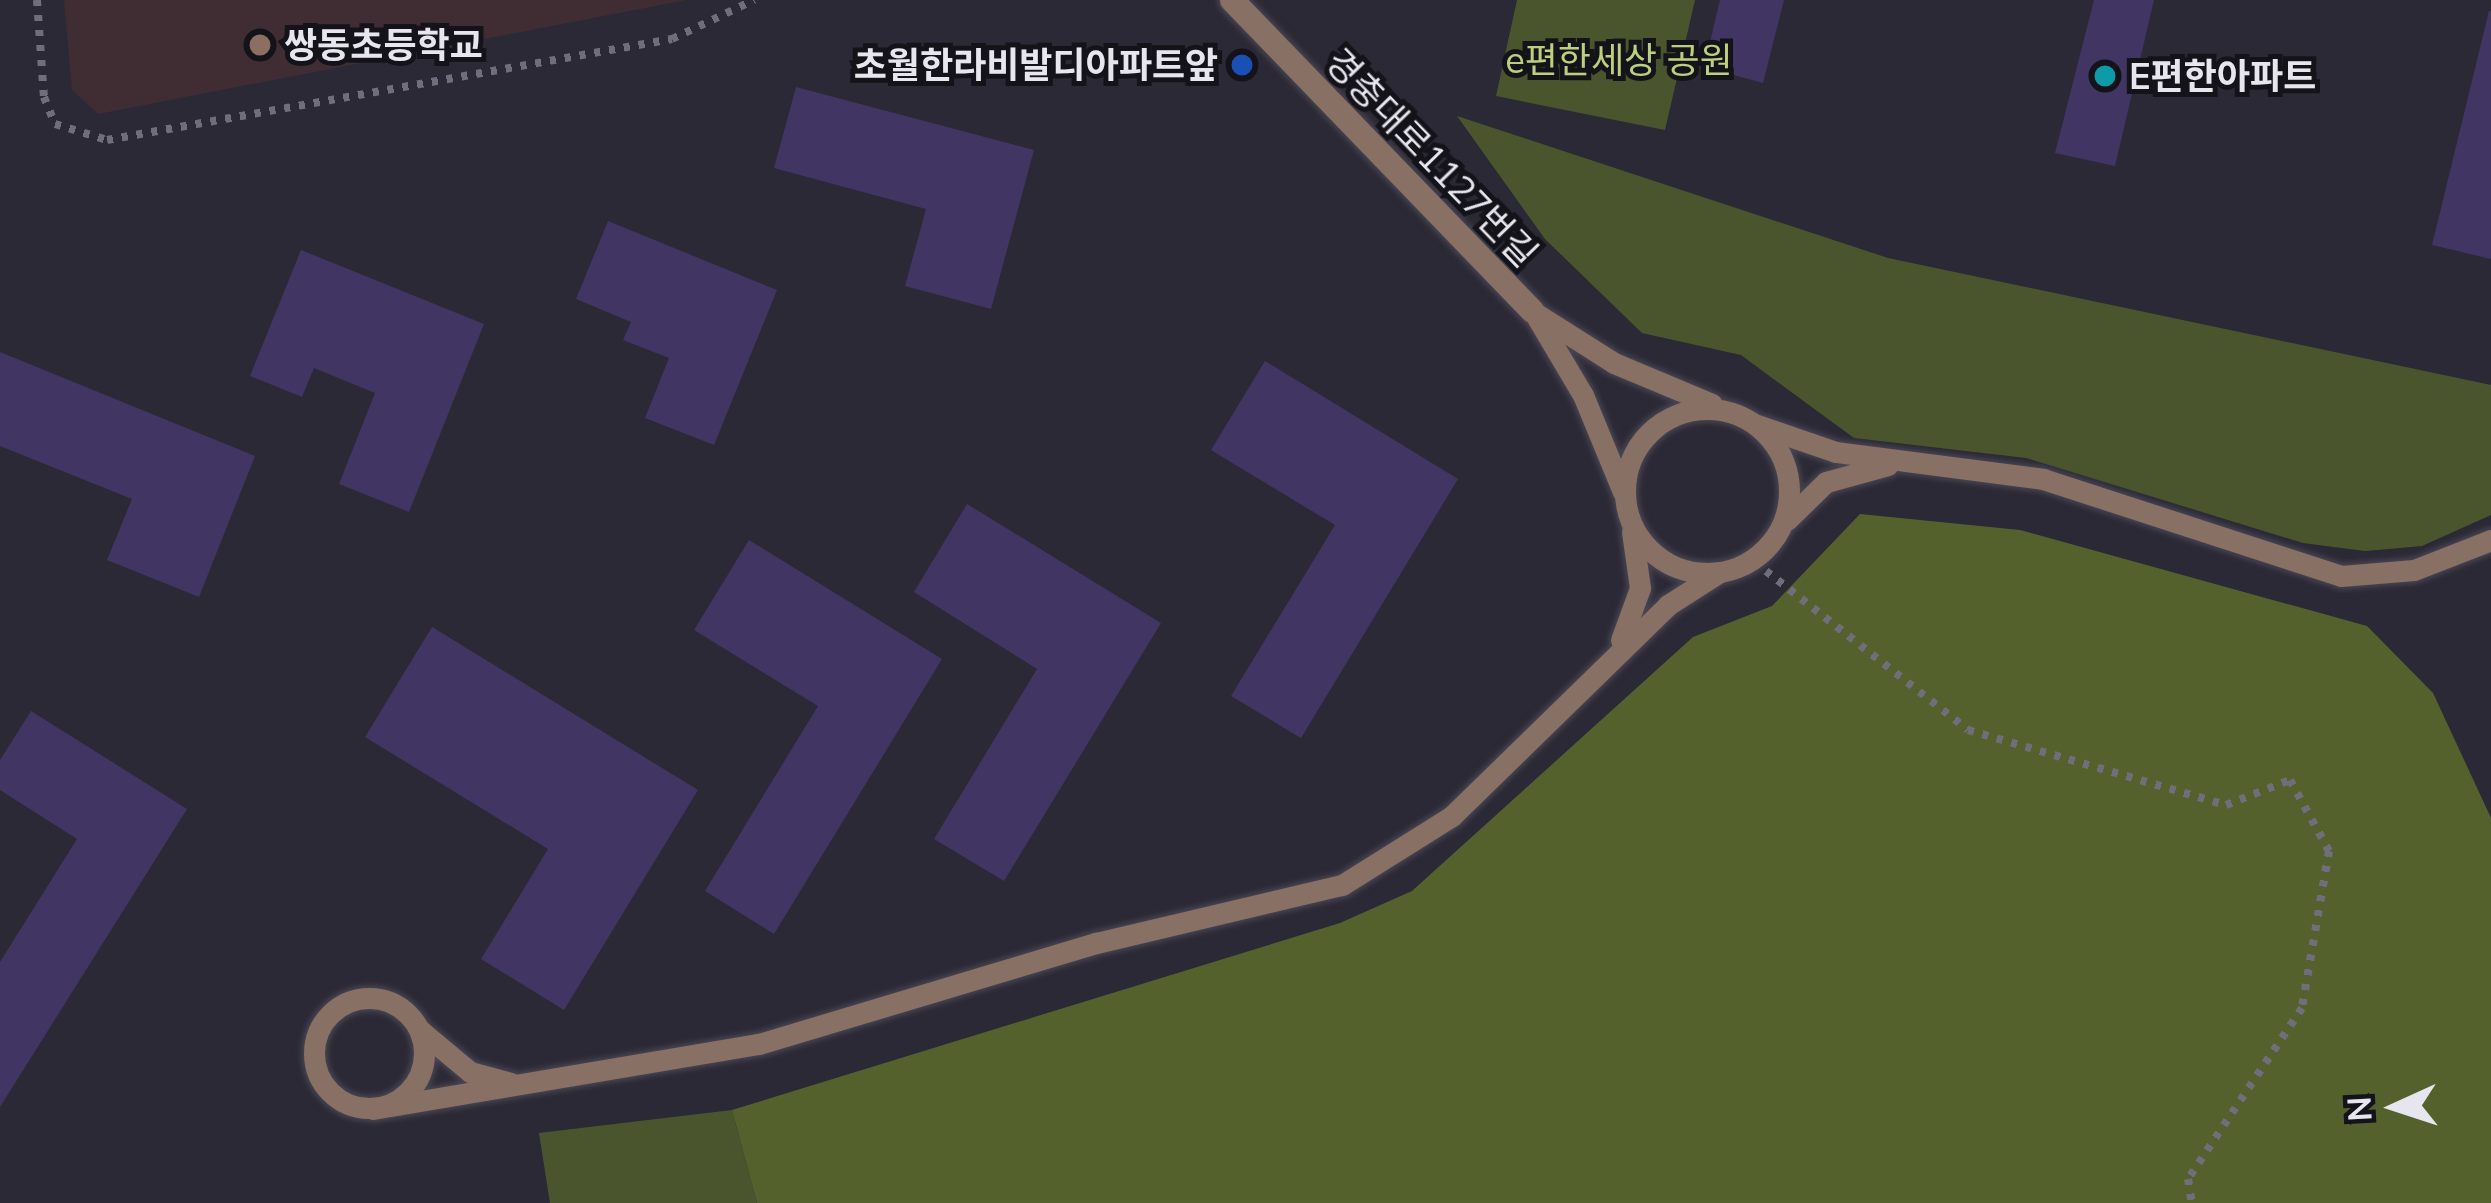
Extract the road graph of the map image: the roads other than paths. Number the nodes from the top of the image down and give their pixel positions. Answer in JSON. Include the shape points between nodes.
{"nodes":[{"id":1,"x":1232,"y":0,"type":"edge"},
{"id":2,"x":1532,"y":311,"type":"junction"},
{"id":3,"x":1734,"y":412,"type":"junction"},
{"id":4,"x":1757,"y":425,"type":"junction"},
{"id":5,"x":1903,"y":463,"type":"junction"},
{"id":6,"x":1624,"y":494,"type":"junction"},
{"id":7,"x":1629,"y":520,"type":"junction"},
{"id":8,"x":1783,"y":525,"type":"junction"},
{"id":9,"x":2491,"y":540,"type":"edge"},
{"id":10,"x":1718,"y":573,"type":"junction"},
{"id":11,"x":1602,"y":667,"type":"junction"},
{"id":12,"x":419,"y":1028,"type":"junction"},
{"id":13,"x":541,"y":1085,"type":"junction"},
{"id":14,"x":373,"y":1109,"type":"junction"}],
"edges":[{"from":1,"to":2,"type":"street","name":"경충대로1127번길"},
{"from":2,"to":3,"type":"lane","via":[[1614,363]]},
{"from":2,"to":6,"type":"lane","via":[[1583,395]]},
{"from":3,"to":4,"type":"lane"},
{"from":3,"to":6,"type":"lane","via":[[1708,407],[1658,424],[1639,443]]},
{"from":4,"to":5,"type":"lane","via":[[1824,449]]},
{"from":4,"to":8,"type":"lane","via":[[1787,469]]},
{"from":5,"to":8,"type":"lane","via":[[1826,482]]},
{"from":5,"to":9,"type":"lane","via":[[2044,479],[2342,577],[2414,570]]},
{"from":6,"to":7,"type":"lane"},
{"from":7,"to":10,"type":"lane","via":[[1664,563]]},
{"from":7,"to":11,"type":"lane","via":[[1640,566],[1636,611]]},
{"from":8,"to":10,"type":"lane","via":[[1756,556]]},
{"from":10,"to":11,"type":"lane","via":[[1668,605]]},
{"from":11,"to":13,"type":"lane","via":[[1452,816],[1342,885],[1096,943],[759,1044]]},
{"from":12,"to":13,"type":"lane","via":[[470,1072]]},
{"from":12,"to":14,"type":"lane","via":[[417,1082]]},
{"from":12,"to":14,"type":"lane","via":[[392,1002],[373,997],[354,998],[323,1020],[317,1074],[340,1101]]},
{"from":13,"to":14,"type":"lane"}]}
